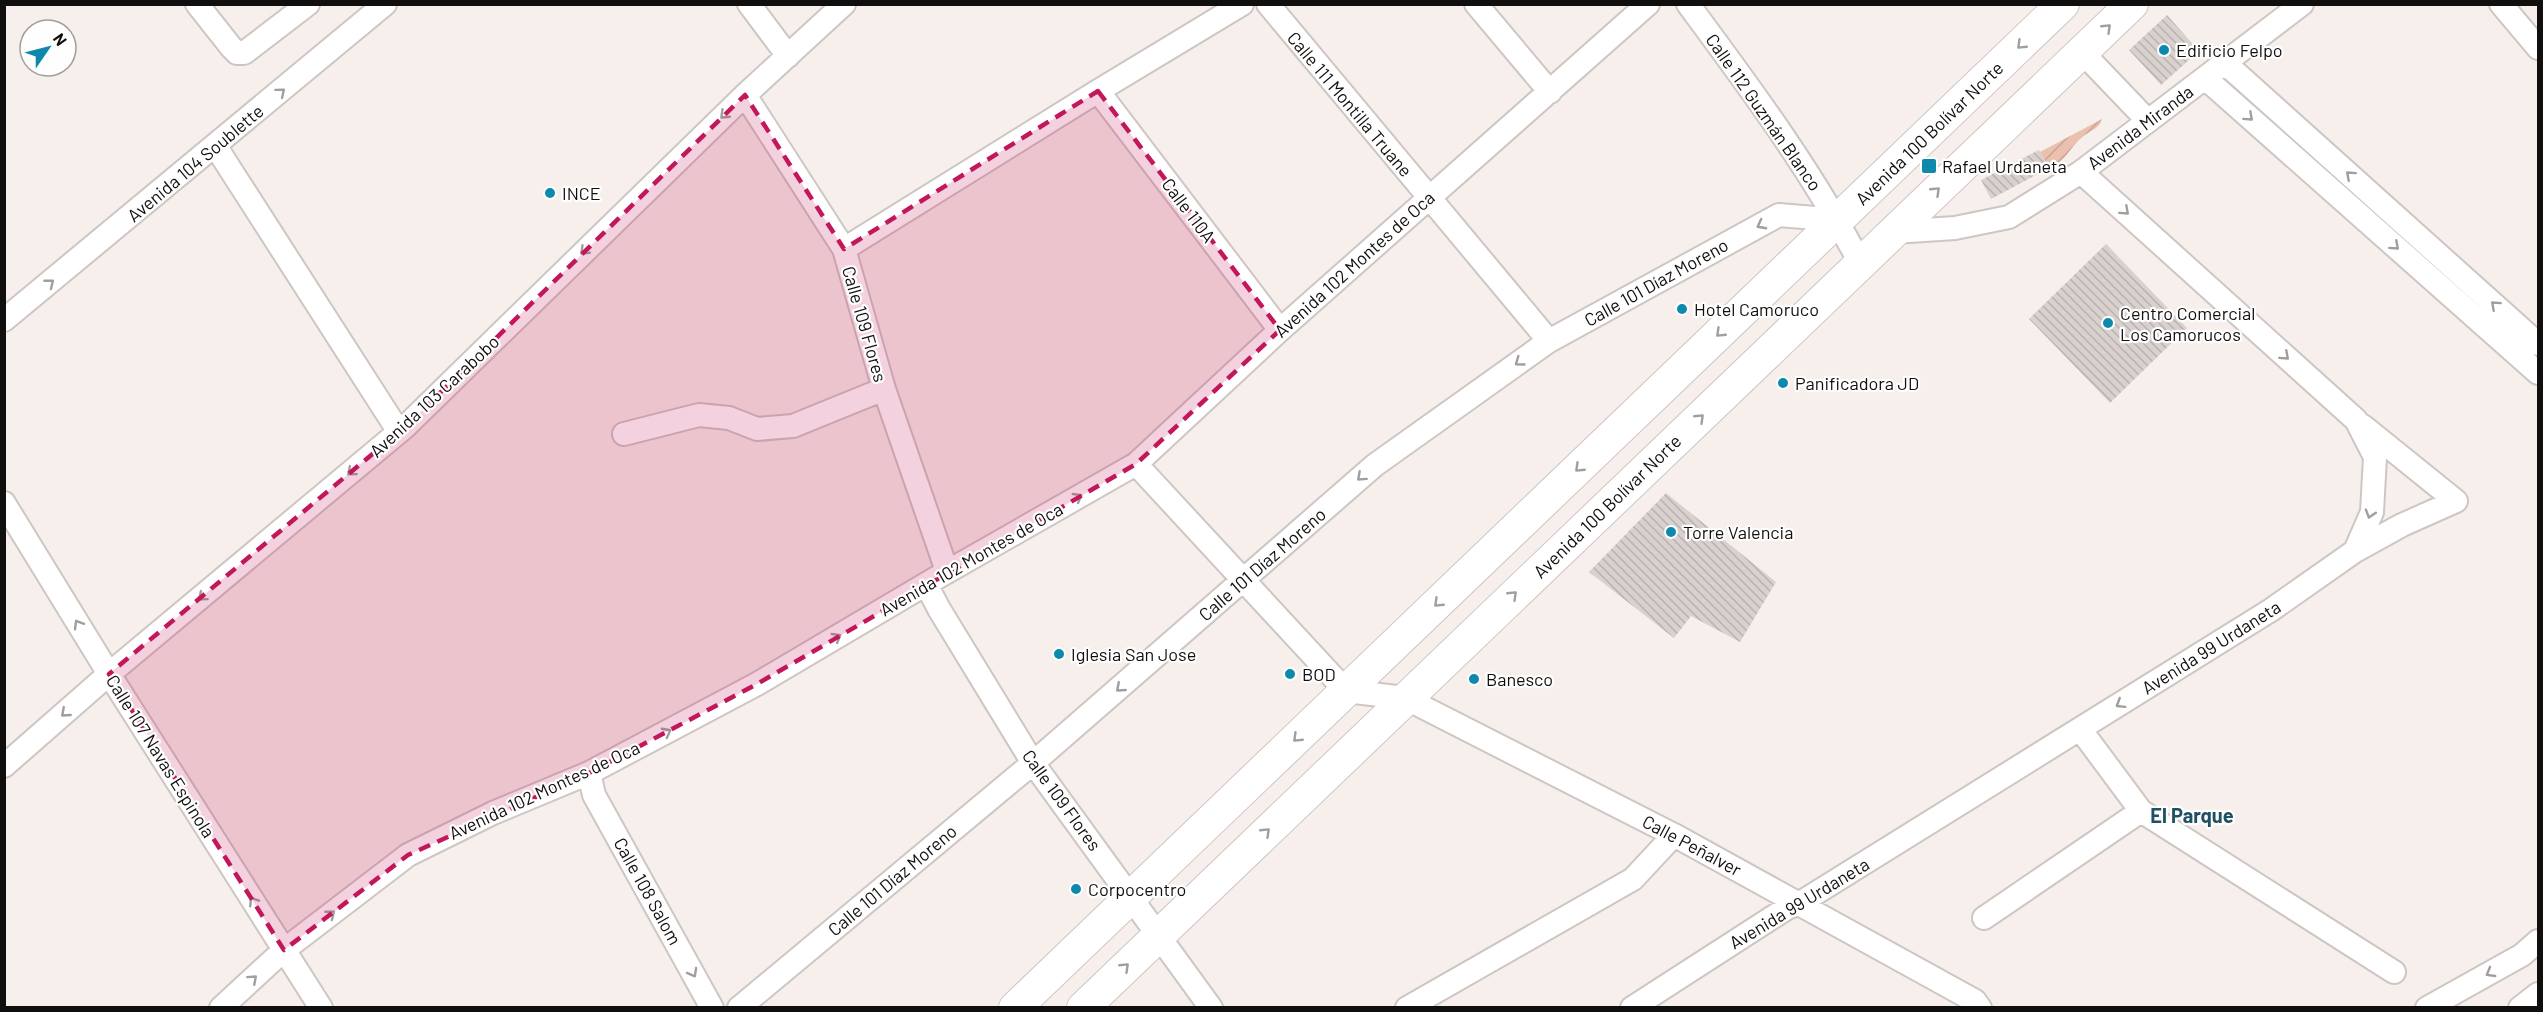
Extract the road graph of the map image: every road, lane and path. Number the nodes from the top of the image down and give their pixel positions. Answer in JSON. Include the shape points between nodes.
{"nodes":[{"id":1,"x":197,"y":4,"type":"edge"},
{"id":2,"x":308,"y":4,"type":"edge"},
{"id":3,"x":385,"y":4,"type":"edge"},
{"id":4,"x":749,"y":4,"type":"edge"},
{"id":5,"x":844,"y":4,"type":"edge"},
{"id":6,"x":1242,"y":4,"type":"edge"},
{"id":7,"x":1268,"y":4,"type":"edge"},
{"id":8,"x":1476,"y":4,"type":"edge"},
{"id":9,"x":1648,"y":4,"type":"edge"},
{"id":10,"x":1688,"y":4,"type":"edge"},
{"id":11,"x":2063,"y":4,"type":"edge"},
{"id":12,"x":2132,"y":4,"type":"edge"},
{"id":13,"x":2302,"y":4,"type":"edge"},
{"id":14,"x":2501,"y":4,"type":"edge"},
{"id":15,"x":2538,"y":48,"type":"edge"},
{"id":16,"x":2082,"y":52,"type":"junction"},
{"id":17,"x":788,"y":56,"type":"junction"},
{"id":18,"x":2225,"y":63,"type":"junction"},
{"id":19,"x":2205,"y":78,"type":"junction"},
{"id":20,"x":1098,"y":91,"type":"junction"},
{"id":21,"x":1550,"y":92,"type":"junction"},
{"id":22,"x":745,"y":95,"type":"junction"},
{"id":23,"x":2148,"y":121,"type":"junction"},
{"id":24,"x":216,"y":147,"type":"junction"},
{"id":25,"x":2081,"y":172,"type":"junction"},
{"id":26,"x":1429,"y":198,"type":"junction"},
{"id":27,"x":1838,"y":220,"type":"junction"},
{"id":28,"x":1894,"y":232,"type":"junction"},
{"id":29,"x":844,"y":249,"type":"junction"},
{"id":30,"x":1861,"y":265,"type":"junction"},
{"id":31,"x":4,"y":320,"type":"edge"},
{"id":32,"x":1280,"y":330,"type":"junction"},
{"id":33,"x":1548,"y":341,"type":"junction"},
{"id":34,"x":2538,"y":344,"type":"edge"},
{"id":35,"x":2538,"y":373,"type":"edge"},
{"id":36,"x":884,"y":389,"type":"junction"},
{"id":37,"x":2356,"y":420,"type":"junction"},
{"id":38,"x":399,"y":432,"type":"junction"},
{"id":39,"x":624,"y":434,"type":"dead end"},
{"id":40,"x":1136,"y":464,"type":"junction"},
{"id":41,"x":4,"y":503,"type":"edge"},
{"id":42,"x":2355,"y":551,"type":"junction"},
{"id":43,"x":947,"y":571,"type":"junction"},
{"id":44,"x":1243,"y":582,"type":"junction"},
{"id":45,"x":926,"y":584,"type":"junction"},
{"id":46,"x":109,"y":674,"type":"junction"},
{"id":47,"x":1346,"y":691,"type":"junction"},
{"id":48,"x":1405,"y":698,"type":"junction"},
{"id":49,"x":2080,"y":729,"type":"junction"},
{"id":50,"x":1033,"y":763,"type":"junction"},
{"id":51,"x":4,"y":766,"type":"edge"},
{"id":52,"x":589,"y":773,"type":"junction"},
{"id":53,"x":2141,"y":811,"type":"junction"},
{"id":54,"x":1674,"y":835,"type":"junction"},
{"id":55,"x":1132,"y":896,"type":"junction"},
{"id":56,"x":1800,"y":903,"type":"junction"},
{"id":57,"x":1984,"y":918,"type":"dead end"},
{"id":58,"x":1159,"y":935,"type":"junction"},
{"id":59,"x":2538,"y":941,"type":"edge"},
{"id":60,"x":284,"y":950,"type":"junction"},
{"id":61,"x":2394,"y":972,"type":"dead end"},
{"id":62,"x":2538,"y":994,"type":"edge"},
{"id":63,"x":1978,"y":1004,"type":"edge"},
{"id":64,"x":1409,"y":1007,"type":"edge"},
{"id":65,"x":221,"y":1008,"type":"edge"},
{"id":66,"x":321,"y":1008,"type":"edge"},
{"id":67,"x":712,"y":1008,"type":"edge"},
{"id":68,"x":739,"y":1008,"type":"edge"},
{"id":69,"x":1015,"y":1008,"type":"edge"},
{"id":70,"x":1083,"y":1008,"type":"edge"},
{"id":71,"x":1210,"y":1008,"type":"edge"},
{"id":72,"x":1632,"y":1008,"type":"edge"},
{"id":73,"x":2427,"y":1008,"type":"edge"},
{"id":74,"x":2520,"y":1008,"type":"edge"}],
"edges":[{"from":1,"to":2,"type":"street","via":[[231,47],[244,53]]},
{"from":24,"to":3,"type":"street","name":"Avenida 104 Soublette","one_way":true},
{"from":4,"to":17,"type":"street"},
{"from":5,"to":17,"type":"street","name":"Avenida 103 Carabobo"},
{"from":6,"to":20,"type":"street"},
{"from":7,"to":26,"type":"street","name":"Calle 111 Montilla Truane"},
{"from":8,"to":21,"type":"street"},
{"from":9,"to":21,"type":"street","name":"Avenida 102 Montes de Oca"},
{"from":10,"to":27,"type":"street","name":"Calle 112 Guzmán Blanco"},
{"from":11,"to":27,"type":"main road","name":"Avenida 100 Bolívar Norte","one_way":true},
{"from":16,"to":12,"type":"main road","name":"Avenida 100 Bolívar Norte","one_way":true},
{"from":13,"to":18,"type":"street","name":"Avenida Miranda"},
{"from":14,"to":15,"type":"street"},
{"from":16,"to":23,"type":"street"},
{"from":28,"to":16,"type":"main road","name":"Avenida 100 Bolívar Norte","one_way":true},
{"from":17,"to":22,"type":"street","name":"Avenida 103 Carabobo"},
{"from":18,"to":19,"type":"street","name":"Avenida Miranda"},
{"from":34,"to":18,"type":"street","one_way":true},
{"from":19,"to":23,"type":"street","name":"Avenida Miranda"},
{"from":19,"to":35,"type":"street","one_way":true},
{"from":20,"to":29,"type":"street"},
{"from":20,"to":32,"type":"street","name":"Calle 110A"},
{"from":21,"to":26,"type":"street","name":"Avenida 102 Montes de Oca"},
{"from":22,"to":29,"type":"street","name":"Calle 109 Flores"},
{"from":22,"to":38,"type":"street","name":"Avenida 103 Carabobo","one_way":true},
{"from":23,"to":25,"type":"street","name":"Avenida Miranda"},
{"from":31,"to":24,"type":"street","name":"Avenida 104 Soublette","one_way":true},
{"from":24,"to":38,"type":"street"},
{"from":25,"to":28,"type":"street","name":"Avenida Miranda","via":[[2009,217],[1955,228]]},
{"from":25,"to":37,"type":"street","one_way":true},
{"from":26,"to":32,"type":"street","name":"Avenida 102 Montes de Oca"},
{"from":26,"to":33,"type":"street","name":"Calle 111 Montilla Truane"},
{"from":27,"to":30,"type":"street","name":"Calle 112 Guzmán Blanco"},
{"from":27,"to":33,"type":"street","name":"Calle 101 Díaz Moreno","one_way":true,"via":[[1779,215]]},
{"from":27,"to":47,"type":"main road","name":"Avenida 100 Bolívar Norte","one_way":true},
{"from":28,"to":30,"type":"main road","name":"Avenida 100 Bolívar Norte"},
{"from":29,"to":36,"type":"street","name":"Calle 109 Flores"},
{"from":48,"to":30,"type":"main road","name":"Avenida 100 Bolívar Norte","one_way":true},
{"from":32,"to":40,"type":"street","name":"Avenida 102 Montes de Oca"},
{"from":33,"to":44,"type":"street","name":"Calle 101 Díaz Moreno","one_way":true,"via":[[1375,465]]},
{"from":36,"to":39,"type":"street","via":[[793,426],[756,429],[729,418],[699,415]]},
{"from":36,"to":43,"type":"street","name":"Calle 109 Flores"},
{"from":37,"to":42,"type":"street","one_way":true,"via":[[2375,457],[2372,512]]},
{"from":37,"to":42,"type":"street","name":"Avenida 99 Urdaneta","via":[[2456,501]]},
{"from":38,"to":46,"type":"street","name":"Avenida 103 Carabobo","one_way":true},
{"from":43,"to":40,"type":"street","name":"Avenida 102 Montes de Oca","one_way":true},
{"from":40,"to":44,"type":"street"},
{"from":46,"to":41,"type":"street","name":"Calle 107 Navas Espinola","one_way":true},
{"from":42,"to":49,"type":"street","name":"Avenida 99 Urdaneta","one_way":true,"via":[[2271,610]]},
{"from":43,"to":45,"type":"street","name":"Avenida 102 Montes de Oca"},
{"from":44,"to":47,"type":"street"},
{"from":44,"to":50,"type":"street","name":"Calle 101 Díaz Moreno","one_way":true},
{"from":45,"to":50,"type":"street","name":"Calle 109 Flores"},
{"from":52,"to":45,"type":"street","name":"Avenida 102 Montes de Oca","one_way":true,"via":[[757,684]]},
{"from":46,"to":51,"type":"street","name":"Avenida 103 Carabobo","one_way":true},
{"from":60,"to":46,"type":"street","name":"Calle 107 Navas Espinola","one_way":true},
{"from":47,"to":48,"type":"street"},
{"from":47,"to":55,"type":"main road","name":"Avenida 100 Bolívar Norte","one_way":true},
{"from":48,"to":54,"type":"street","name":"Calle Peñalver"},
{"from":58,"to":48,"type":"main road","name":"Avenida 100 Bolívar Norte","one_way":true},
{"from":49,"to":53,"type":"street"},
{"from":49,"to":56,"type":"street","name":"Avenida 99 Urdaneta"},
{"from":50,"to":55,"type":"street","name":"Calle 109 Flores"},
{"from":50,"to":68,"type":"street","name":"Calle 101 Díaz Moreno"},
{"from":60,"to":52,"type":"street","name":"Avenida 102 Montes de Oca","one_way":true,"via":[[408,855],[493,813]]},
{"from":52,"to":67,"type":"street","name":"Calle 108 Salom","one_way":true,"via":[[594,795]]},
{"from":53,"to":57,"type":"street"},
{"from":53,"to":61,"type":"street"},
{"from":54,"to":56,"type":"street","name":"Calle Peñalver"},
{"from":54,"to":64,"type":"street","via":[[1633,879]]},
{"from":55,"to":58,"type":"street","name":"Calle 109 Flores"},
{"from":55,"to":69,"type":"main road","name":"Avenida 100 Bolívar Norte"},
{"from":56,"to":63,"type":"street","name":"Calle Peñalver"},
{"from":56,"to":72,"type":"street","name":"Avenida 99 Urdaneta"},
{"from":70,"to":58,"type":"main road","name":"Avenida 100 Bolívar Norte","one_way":true},
{"from":58,"to":71,"type":"street","name":"Calle 109 Flores"},
{"from":59,"to":73,"type":"street","one_way":true,"via":[[2522,955]]},
{"from":65,"to":60,"type":"street","name":"Avenida 102 Montes de Oca","one_way":true},
{"from":60,"to":66,"type":"street","name":"Calle 107 Navas Espinola"},
{"from":62,"to":74,"type":"street"}]}
